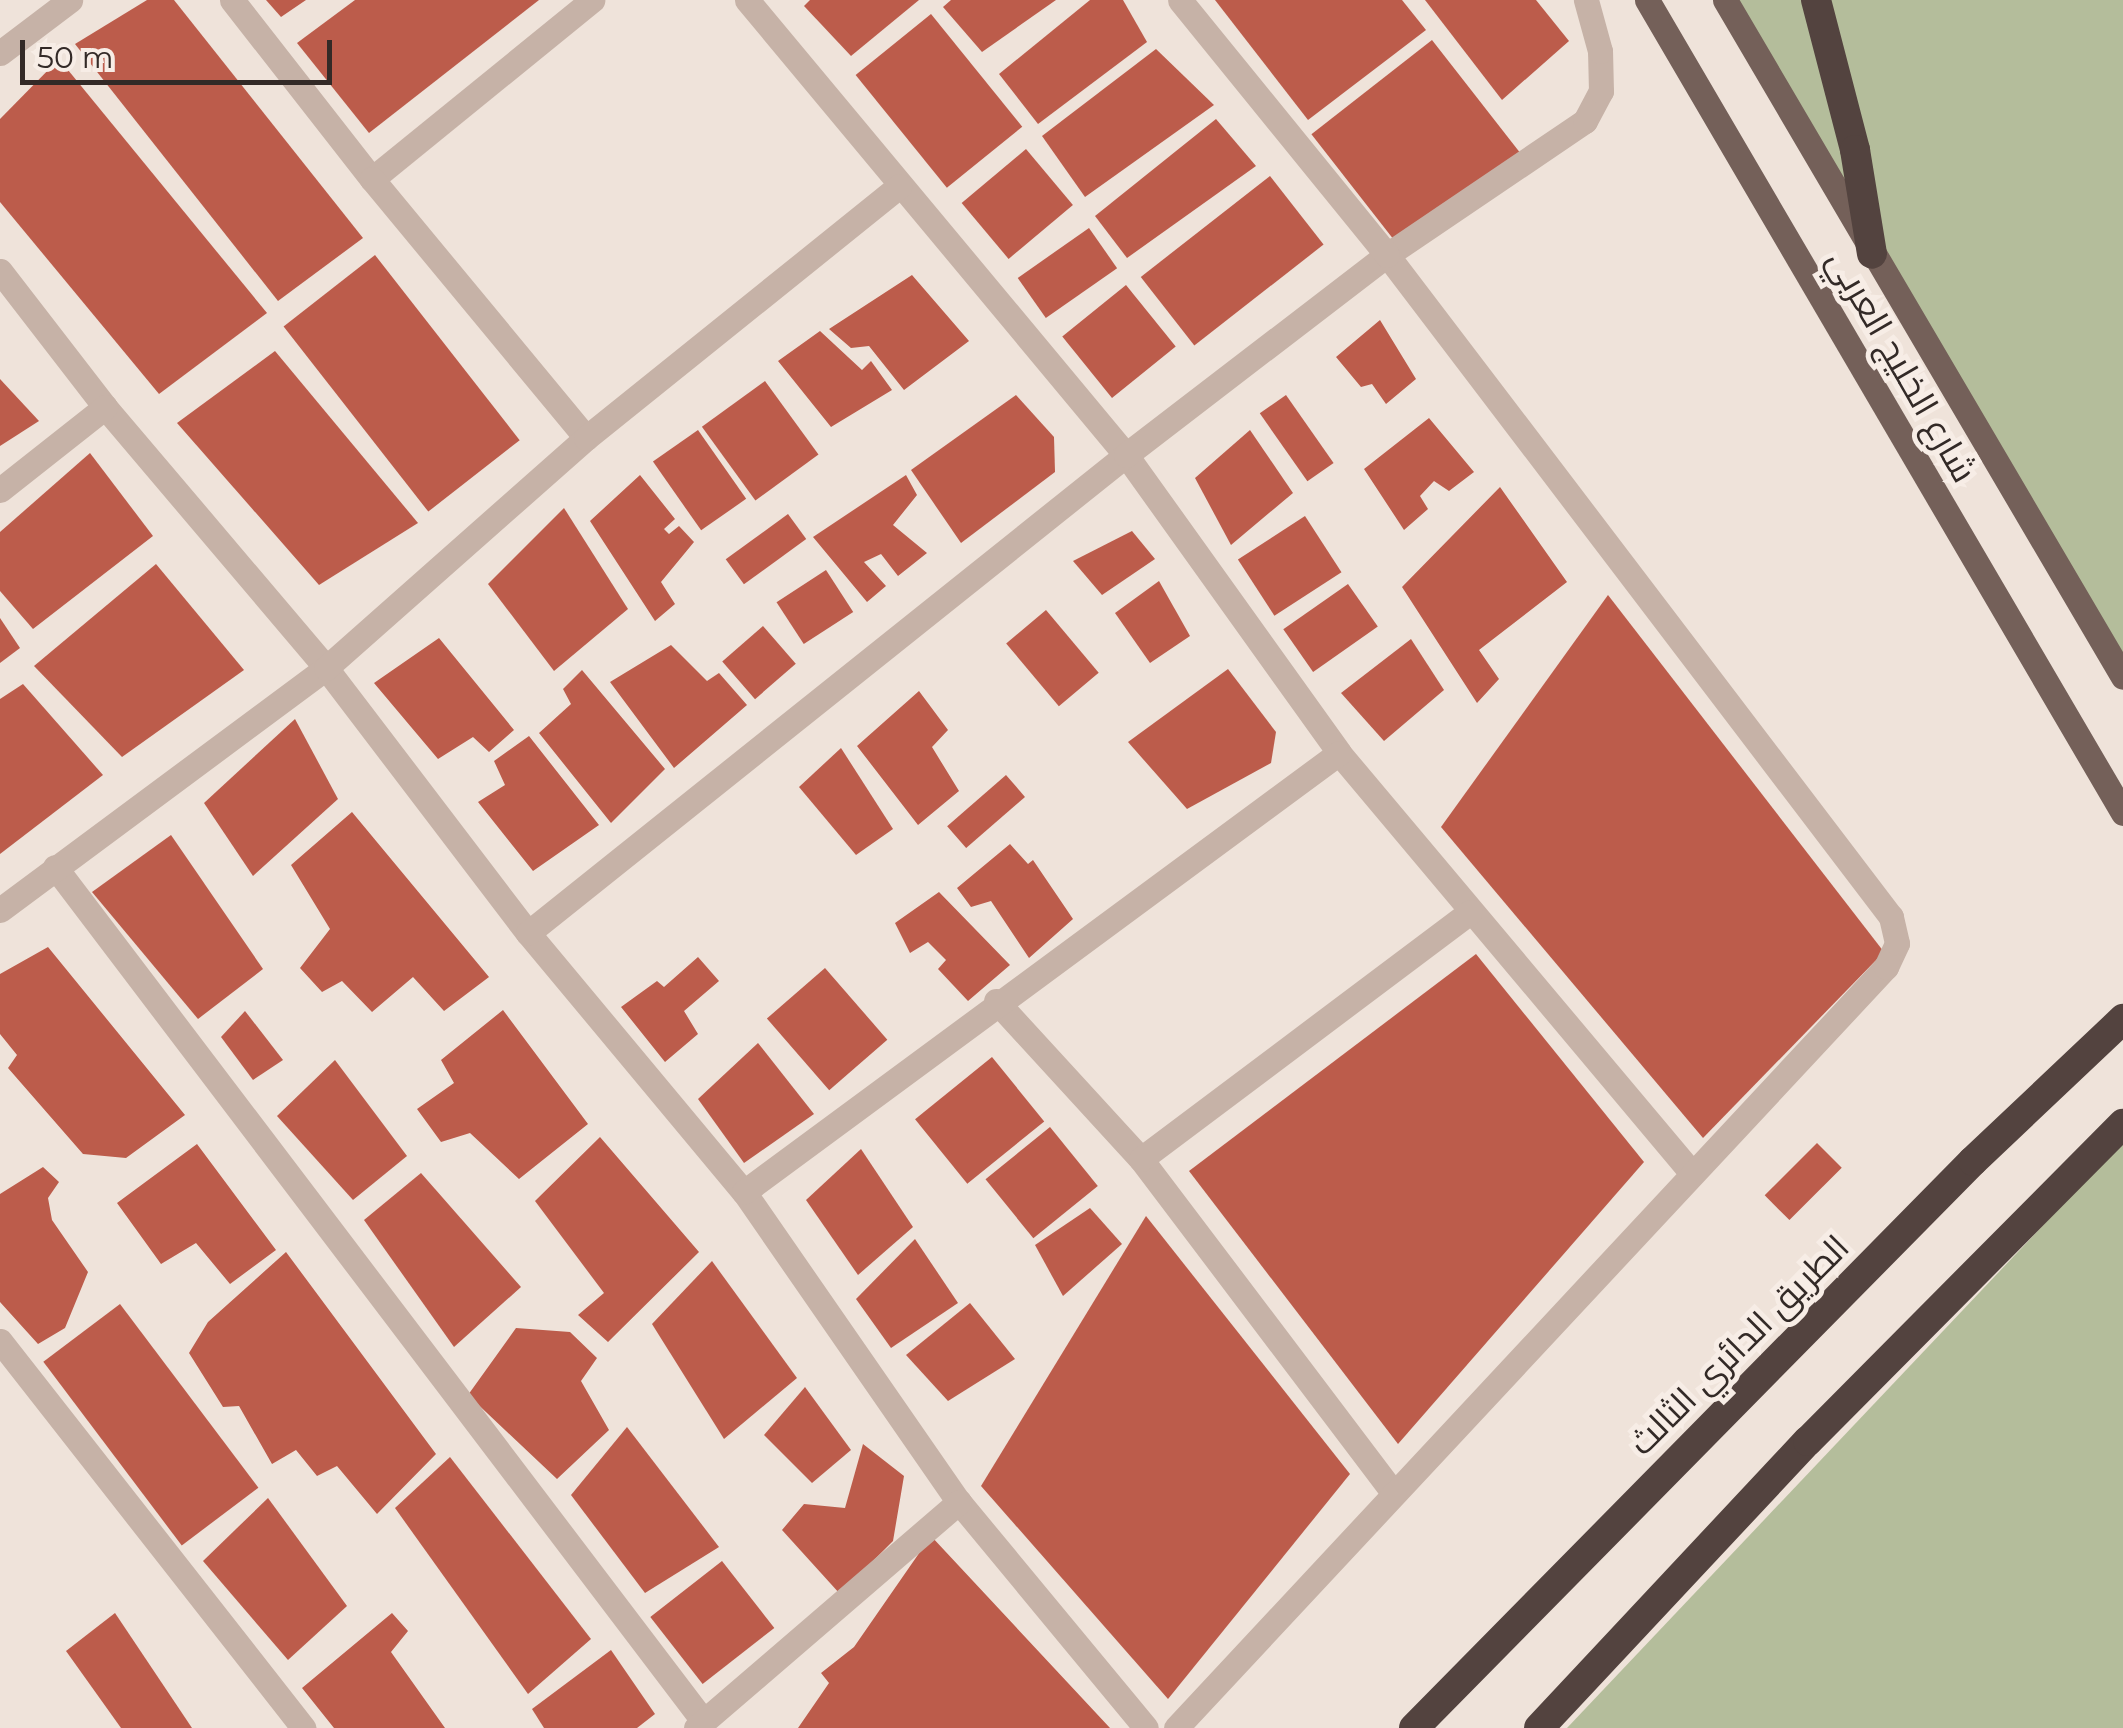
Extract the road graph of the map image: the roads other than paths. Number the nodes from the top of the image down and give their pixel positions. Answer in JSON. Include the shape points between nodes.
{"nodes":[{"id":1,"x":70,"y":0,"type":"edge"},
{"id":2,"x":232,"y":0,"type":"edge"},
{"id":3,"x":592,"y":0,"type":"edge"},
{"id":4,"x":747,"y":0,"type":"edge"},
{"id":5,"x":1180,"y":0,"type":"edge"},
{"id":6,"x":1586,"y":0,"type":"edge"},
{"id":7,"x":1646,"y":0,"type":"edge"},
{"id":8,"x":1726,"y":0,"type":"edge"},
{"id":9,"x":1816,"y":0,"type":"edge"},
{"id":10,"x":0,"y":53,"type":"edge"},
{"id":11,"x":372,"y":178,"type":"junction"},
{"id":12,"x":899,"y":186,"type":"junction"},
{"id":13,"x":1872,"y":254,"type":"junction"},
{"id":14,"x":1387,"y":255,"type":"junction"},
{"id":15,"x":0,"y":271,"type":"edge"},
{"id":16,"x":105,"y":407,"type":"junction"},
{"id":17,"x":586,"y":438,"type":"junction"},
{"id":18,"x":1126,"y":454,"type":"junction"},
{"id":19,"x":0,"y":490,"type":"edge"},
{"id":20,"x":326,"y":668,"type":"junction"},
{"id":21,"x":2123,"y":677,"type":"edge"},
{"id":22,"x":1338,"y":754,"type":"junction"},
{"id":23,"x":2123,"y":813,"type":"edge"},
{"id":24,"x":55,"y":867,"type":"junction"},
{"id":25,"x":0,"y":910,"type":"edge"},
{"id":26,"x":1470,"y":912,"type":"junction"},
{"id":27,"x":528,"y":933,"type":"junction"},
{"id":28,"x":996,"y":1001,"type":"junction"},
{"id":29,"x":2123,"y":1019,"type":"edge"},
{"id":30,"x":2123,"y":1124,"type":"edge"},
{"id":31,"x":1141,"y":1159,"type":"junction"},
{"id":32,"x":1691,"y":1172,"type":"junction"},
{"id":33,"x":744,"y":1192,"type":"junction"},
{"id":34,"x":0,"y":1341,"type":"edge"},
{"id":35,"x":1392,"y":1491,"type":"junction"},
{"id":36,"x":959,"y":1502,"type":"junction"},
{"id":37,"x":700,"y":1725,"type":"edge"},
{"id":38,"x":303,"y":1728,"type":"edge"},
{"id":39,"x":1146,"y":1728,"type":"edge"},
{"id":40,"x":1176,"y":1728,"type":"edge"},
{"id":41,"x":1414,"y":1728,"type":"edge"},
{"id":42,"x":1539,"y":1728,"type":"edge"}],
"edges":[{"from":1,"to":10,"type":"street"},
{"from":2,"to":11,"type":"street"},
{"from":3,"to":11,"type":"street"},
{"from":4,"to":12,"type":"street"},
{"from":5,"to":14,"type":"street"},
{"from":6,"to":14,"type":"street","via":[[1602,91],[1585,122]]},
{"from":7,"to":23,"type":"main road","name":"شارع الخليج العربي"},
{"from":8,"to":13,"type":"main road","name":"شارع الخليج العربي"},
{"from":9,"to":13,"type":"highway"},
{"from":11,"to":17,"type":"street"},
{"from":12,"to":17,"type":"street"},
{"from":12,"to":18,"type":"street"},
{"from":13,"to":21,"type":"main road","name":"شارع الخليج العربي"},
{"from":14,"to":18,"type":"street"},
{"from":14,"to":32,"type":"street","via":[[1891,916],[1896,943],[1886,967]]},
{"from":15,"to":16,"type":"street"},
{"from":16,"to":19,"type":"street"},
{"from":16,"to":20,"type":"street"},
{"from":17,"to":20,"type":"street"},
{"from":18,"to":22,"type":"street"},
{"from":18,"to":27,"type":"street"},
{"from":20,"to":24,"type":"street"},
{"from":20,"to":27,"type":"street"},
{"from":22,"to":26,"type":"street"},
{"from":22,"to":28,"type":"street"},
{"from":24,"to":25,"type":"street"},
{"from":24,"to":37,"type":"street"},
{"from":26,"to":31,"type":"street"},
{"from":26,"to":32,"type":"street"},
{"from":27,"to":33,"type":"street"},
{"from":28,"to":31,"type":"street"},
{"from":28,"to":33,"type":"street"},
{"from":29,"to":41,"type":"highway","name":"الطريق الدائري الثالث","via":[[1973,1161]]},
{"from":30,"to":42,"type":"highway","via":[[1808,1441]]},
{"from":31,"to":35,"type":"street"},
{"from":32,"to":35,"type":"street"},
{"from":33,"to":36,"type":"street"},
{"from":34,"to":38,"type":"street"},
{"from":35,"to":40,"type":"street"},
{"from":36,"to":37,"type":"street"},
{"from":36,"to":39,"type":"street"}]}
